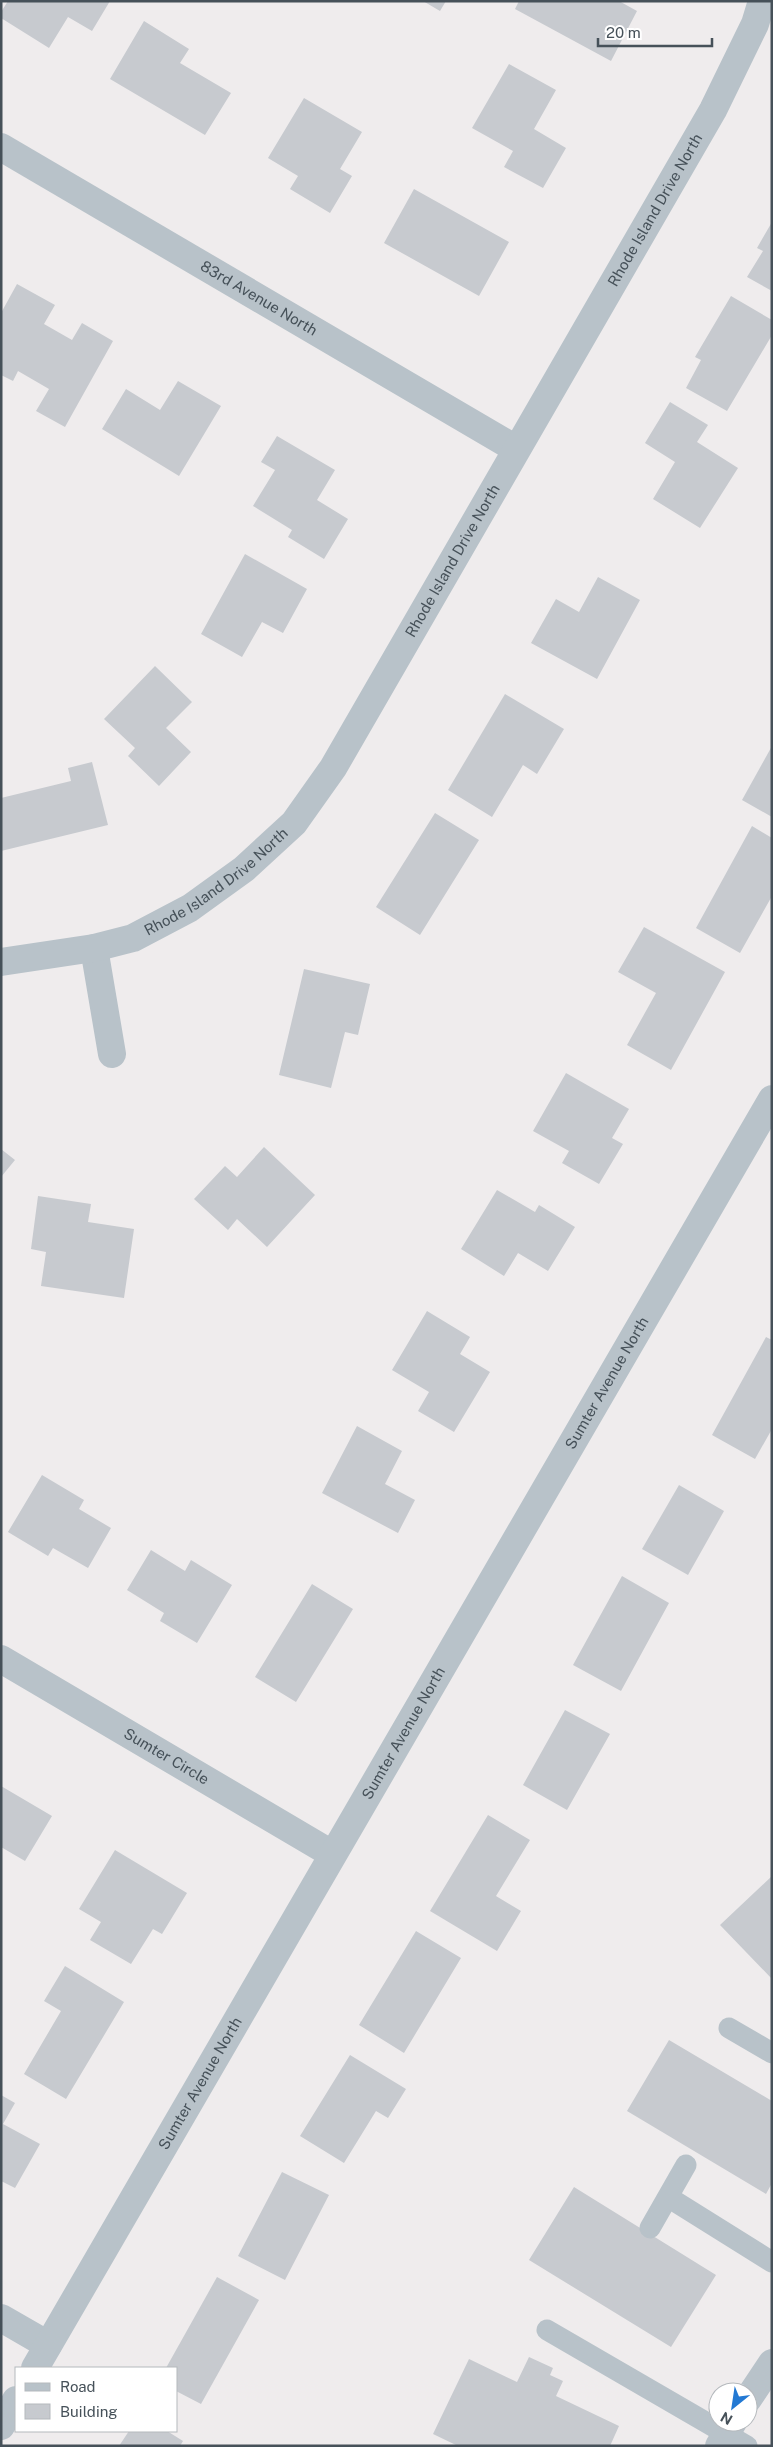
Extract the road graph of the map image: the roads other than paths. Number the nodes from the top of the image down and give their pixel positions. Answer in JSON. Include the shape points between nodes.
{"nodes":[{"id":1,"x":762,"y":1,"type":"edge"},
{"id":2,"x":1,"y":147,"type":"edge"},
{"id":3,"x":516,"y":449,"type":"junction"},
{"id":4,"x":94,"y":948,"type":"junction"},
{"id":5,"x":1,"y":962,"type":"edge"},
{"id":6,"x":112,"y":1054,"type":"dead end"},
{"id":7,"x":772,"y":1099,"type":"edge"},
{"id":8,"x":1,"y":1659,"type":"edge"},
{"id":9,"x":332,"y":1854,"type":"junction"},
{"id":10,"x":729,"y":2028,"type":"dead end"},
{"id":11,"x":772,"y":2053,"type":"edge"},
{"id":12,"x":686,"y":2165,"type":"dead end"},
{"id":13,"x":668,"y":2196,"type":"junction"},
{"id":14,"x":650,"y":2228,"type":"dead end"},
{"id":15,"x":772,"y":2262,"type":"edge"},
{"id":16,"x":1,"y":2318,"type":"edge"},
{"id":17,"x":548,"y":2330,"type":"dead end"},
{"id":18,"x":48,"y":2345,"type":"junction"},
{"id":19,"x":772,"y":2363,"type":"edge"},
{"id":20,"x":35,"y":2367,"type":"edge"},
{"id":21,"x":758,"y":2384,"type":"edge"},
{"id":22,"x":15,"y":2402,"type":"edge"},
{"id":23,"x":1,"y":2426,"type":"edge"},
{"id":24,"x":731,"y":2437,"type":"edge"}],
"edges":[{"from":1,"to":3,"type":"street","name":"Rhode Island Drive North","via":[[755,24],[713,110]]},
{"from":2,"to":3,"type":"street","name":"83rd Avenue North"},
{"from":3,"to":4,"type":"street","name":"Rhode Island Drive North","via":[[333,768],[294,823],[244,869],[190,908],[133,938]]},
{"from":4,"to":5,"type":"street","name":"Rhode Island Drive North"},
{"from":4,"to":6,"type":"street"},
{"from":7,"to":9,"type":"street","name":"Sumter Avenue North"},
{"from":8,"to":9,"type":"street","name":"Sumter Circle"},
{"from":9,"to":18,"type":"street","name":"Sumter Avenue North"},
{"from":10,"to":11,"type":"lane"},
{"from":12,"to":13,"type":"lane"},
{"from":13,"to":14,"type":"lane"},
{"from":13,"to":15,"type":"lane"},
{"from":16,"to":18,"type":"street"},
{"from":17,"to":24,"type":"lane"},
{"from":18,"to":20,"type":"street","name":"Sumter Avenue North"},
{"from":19,"to":21,"type":"street"},
{"from":22,"to":23,"type":"street"}]}
